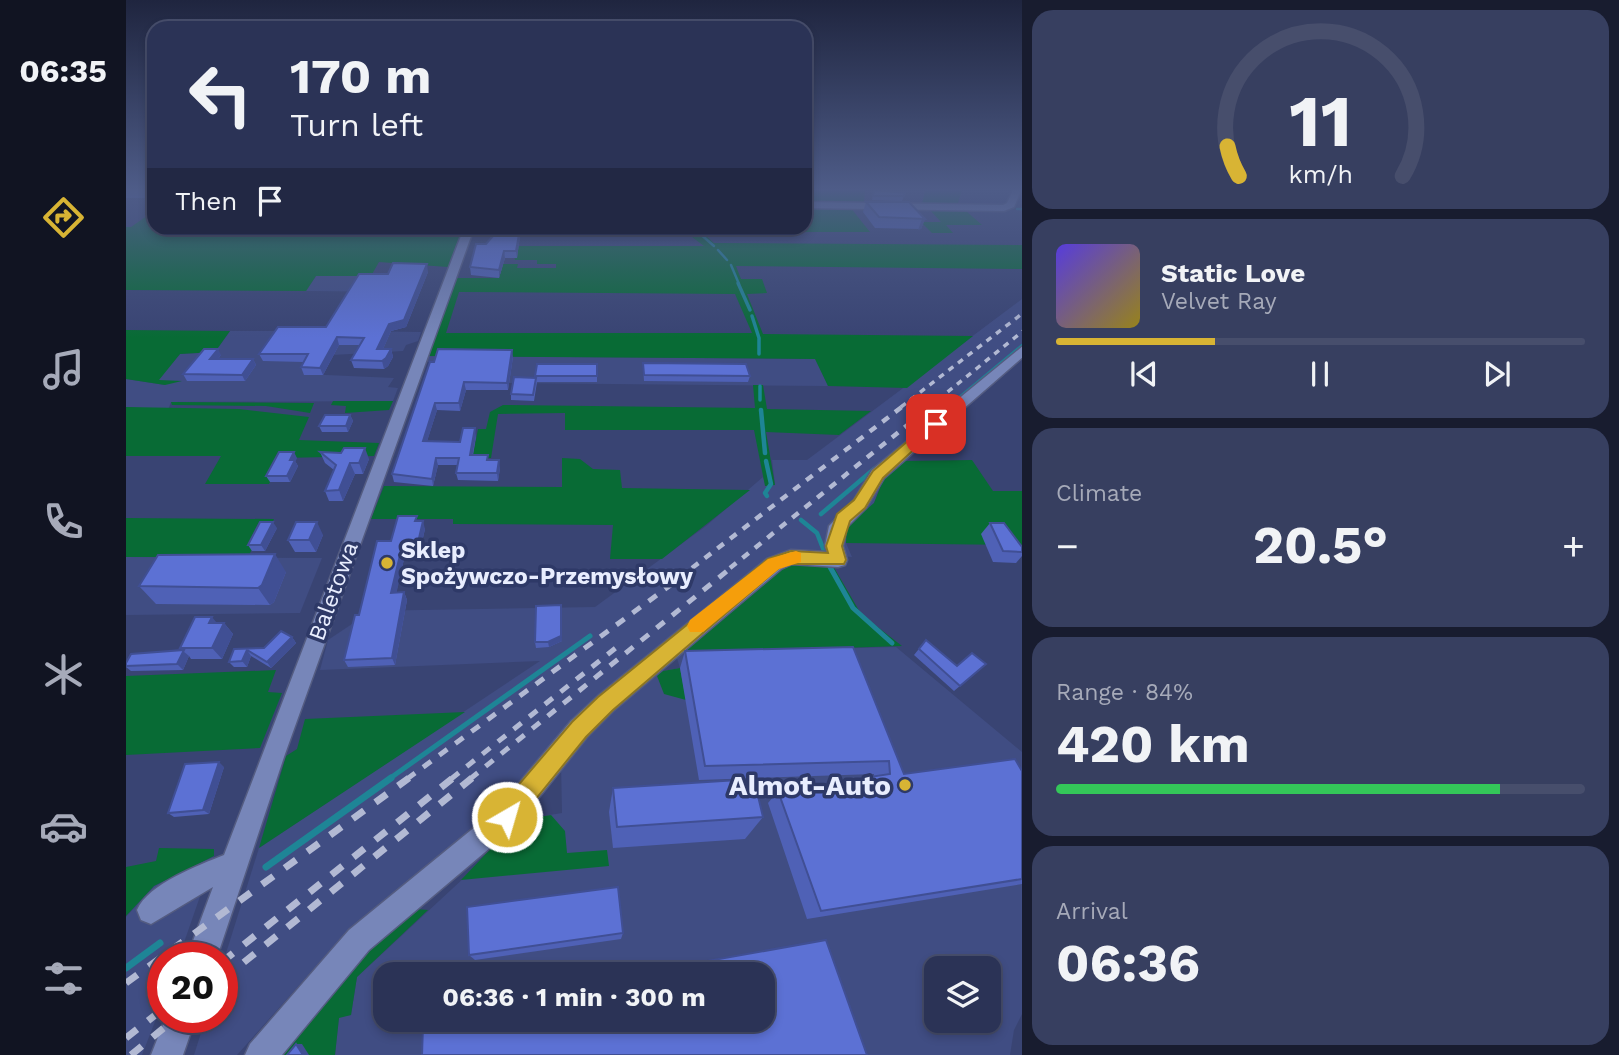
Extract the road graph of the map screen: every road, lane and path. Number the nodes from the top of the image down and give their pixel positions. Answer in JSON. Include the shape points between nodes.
{"nodes":[{"id":1,"x":465,"y":239,"type":"edge"},
{"id":2,"x":1022,"y":350,"type":"edge"},
{"id":3,"x":233,"y":865,"type":"junction"},
{"id":4,"x":151,"y":910,"type":"dead end"},
{"id":5,"x":207,"y":942,"type":"edge"},
{"id":6,"x":175,"y":1033,"type":"edge"},
{"id":7,"x":166,"y":1055,"type":"edge"},
{"id":8,"x":261,"y":1055,"type":"edge"}],
"edges":[{"from":1,"to":3,"type":"street","name":"Baletowa"},
{"from":2,"to":8,"type":"street","via":[[878,474],[860,504],[838,526],[834,546],[838,560],[791,557],[774,564],[672,646],[579,729],[507,817],[359,940]]},
{"from":3,"to":4,"type":"street","via":[[194,881]]},
{"from":3,"to":5,"type":"street","name":"Baletowa"},
{"from":6,"to":7,"type":"street"}]}
